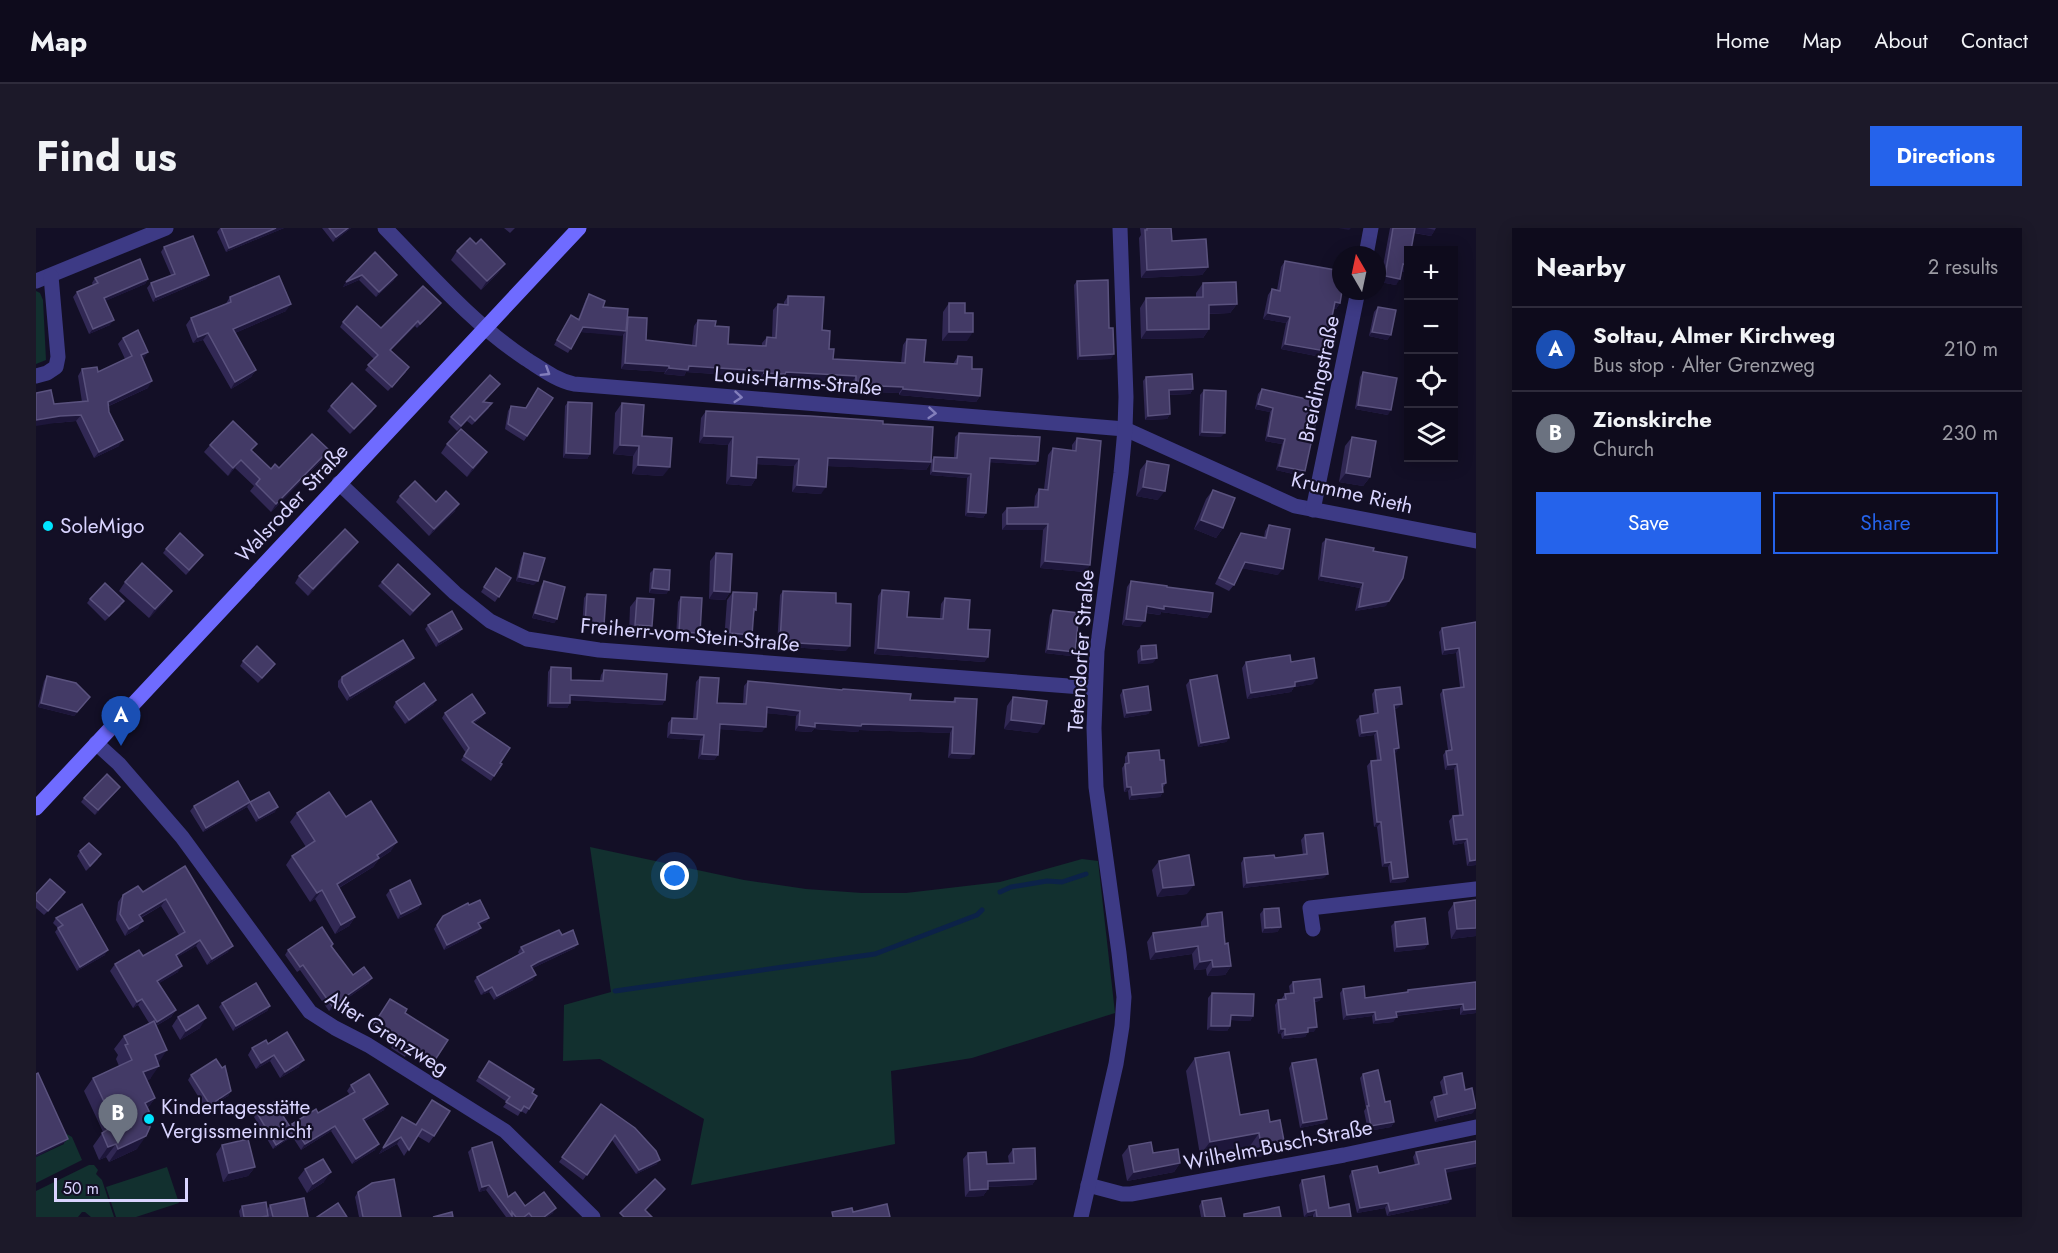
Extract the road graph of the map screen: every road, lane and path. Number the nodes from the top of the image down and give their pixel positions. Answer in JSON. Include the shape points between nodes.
{"nodes":[{"id":1,"x":166,"y":228,"type":"edge"},
{"id":2,"x":385,"y":228,"type":"edge"},
{"id":3,"x":579,"y":228,"type":"edge"},
{"id":4,"x":1120,"y":228,"type":"edge"},
{"id":5,"x":1371,"y":228,"type":"edge"},
{"id":6,"x":1367,"y":246,"type":"edge"},
{"id":7,"x":43,"y":278,"type":"edge"},
{"id":8,"x":1356,"y":300,"type":"edge"},
{"id":9,"x":484,"y":328,"type":"junction"},
{"id":10,"x":36,"y":376,"type":"edge"},
{"id":11,"x":1125,"y":429,"type":"junction"},
{"id":12,"x":339,"y":483,"type":"junction"},
{"id":13,"x":1313,"y":510,"type":"junction"},
{"id":14,"x":1476,"y":541,"type":"edge"},
{"id":15,"x":1095,"y":688,"type":"junction"},
{"id":16,"x":96,"y":744,"type":"junction"},
{"id":17,"x":36,"y":808,"type":"edge"},
{"id":18,"x":1476,"y":889,"type":"edge"},
{"id":19,"x":1313,"y":928,"type":"dead end"},
{"id":20,"x":1476,"y":1127,"type":"edge"},
{"id":21,"x":1088,"y":1185,"type":"junction"},
{"id":22,"x":593,"y":1217,"type":"edge"},
{"id":23,"x":1081,"y":1217,"type":"edge"}],
"edges":[{"from":1,"to":7,"type":"street"},
{"from":2,"to":9,"type":"street","name":"Louis-Harms-Straße"},
{"from":3,"to":9,"type":"main road","name":"Walsroder Straße"},
{"from":4,"to":11,"type":"street","name":"Tetendorfer Straße"},
{"from":5,"to":6,"type":"street"},
{"from":7,"to":10,"type":"street","via":[[58,357],[56,367]]},
{"from":8,"to":13,"type":"street","name":"Breidingstraße"},
{"from":9,"to":11,"type":"street","name":"Louis-Harms-Straße","one_way":true,"via":[[552,376],[574,384]]},
{"from":9,"to":12,"type":"main road","name":"Walsroder Straße"},
{"from":11,"to":13,"type":"street","name":"Krumme Rieth","via":[[1295,506]]},
{"from":11,"to":15,"type":"street","name":"Tetendorfer Straße"},
{"from":12,"to":15,"type":"street","name":"Freiherr-vom-Stein-Straße","via":[[455,593],[490,621],[527,639],[599,650]]},
{"from":12,"to":16,"type":"main road","name":"Walsroder Straße"},
{"from":13,"to":14,"type":"street","name":"Krumme Rieth"},
{"from":15,"to":21,"type":"street","name":"Tetendorfer Straße","via":[[1096,787],[1124,997],[1116,1064]]},
{"from":16,"to":17,"type":"main road","name":"Walsroder Straße"},
{"from":16,"to":22,"type":"street","name":"Alter Grenzweg","via":[[119,764],[182,837],[310,1012],[506,1131]]},
{"from":18,"to":19,"type":"street","via":[[1310,908]]},
{"from":20,"to":21,"type":"street","name":"Wilhelm-Busch-Straße","via":[[1139,1193],[1122,1194]]},
{"from":21,"to":23,"type":"street","name":"Tetendorfer Straße"}]}
